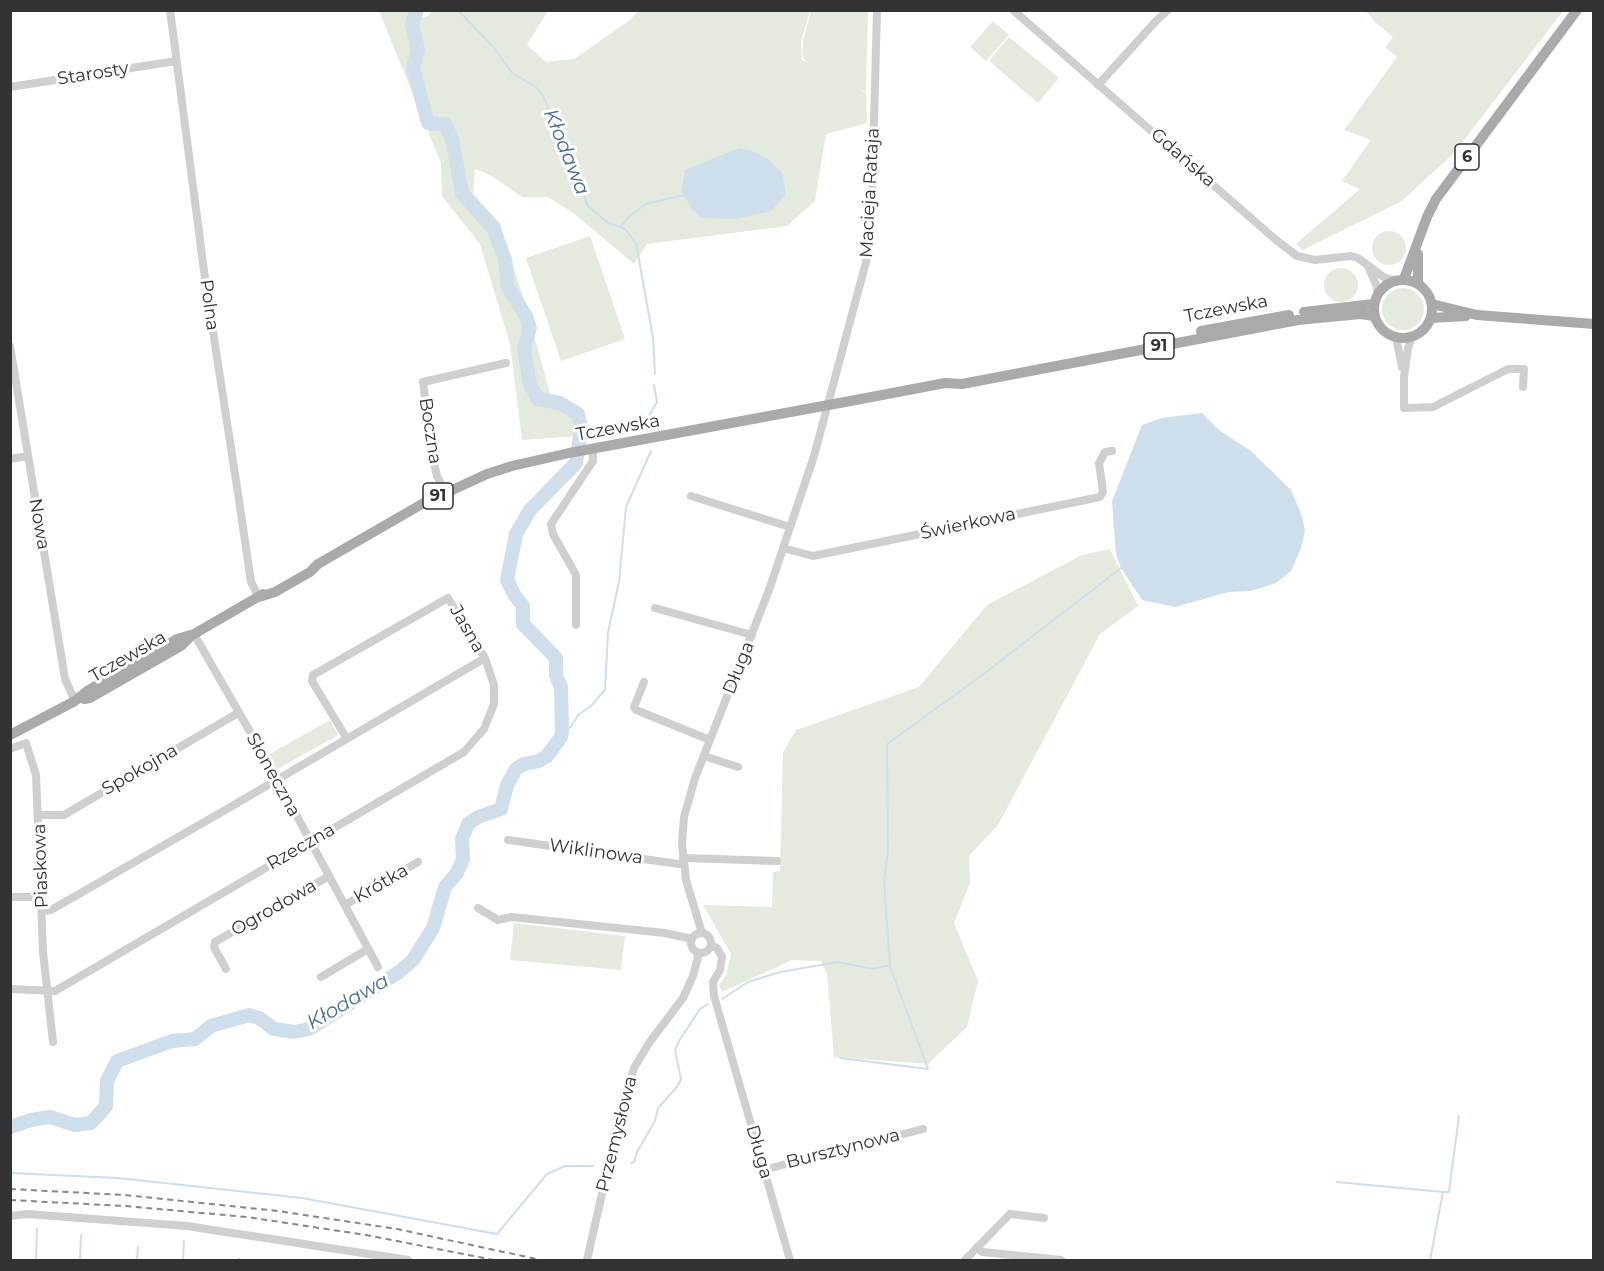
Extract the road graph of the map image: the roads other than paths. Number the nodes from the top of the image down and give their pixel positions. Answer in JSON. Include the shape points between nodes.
{"nodes":[{"id":1,"x":170,"y":10,"type":"edge"},
{"id":2,"x":877,"y":10,"type":"edge"},
{"id":3,"x":1013,"y":10,"type":"edge"},
{"id":4,"x":1168,"y":10,"type":"edge"},
{"id":5,"x":1577,"y":10,"type":"edge"},
{"id":6,"x":176,"y":61,"type":"junction"},
{"id":7,"x":1098,"y":85,"type":"junction"},
{"id":8,"x":10,"y":87,"type":"edge"},
{"id":9,"x":1420,"y":237,"type":"junction"},
{"id":10,"x":1368,"y":266,"type":"junction"},
{"id":11,"x":1399,"y":280,"type":"junction"},
{"id":12,"x":1418,"y":283,"type":"junction"},
{"id":13,"x":1375,"y":299,"type":"junction"},
{"id":14,"x":1432,"y":304,"type":"junction"},
{"id":15,"x":1477,"y":315,"type":"junction"},
{"id":16,"x":1374,"y":316,"type":"junction"},
{"id":17,"x":1431,"y":318,"type":"junction"},
{"id":18,"x":1593,"y":324,"type":"edge"},
{"id":19,"x":1412,"y":337,"type":"junction"},
{"id":20,"x":1396,"y":338,"type":"junction"},
{"id":21,"x":10,"y":345,"type":"edge"},
{"id":22,"x":506,"y":363,"type":"dead end"},
{"id":23,"x":1404,"y":377,"type":"junction"},
{"id":24,"x":945,"y":383,"type":"junction"},
{"id":25,"x":1523,"y":387,"type":"dead end"},
{"id":26,"x":829,"y":406,"type":"junction"},
{"id":27,"x":590,"y":450,"type":"junction"},
{"id":28,"x":1112,"y":451,"type":"dead end"},
{"id":29,"x":28,"y":456,"type":"junction"},
{"id":30,"x":10,"y":459,"type":"edge"},
{"id":31,"x":446,"y":492,"type":"junction"},
{"id":32,"x":691,"y":496,"type":"dead end"},
{"id":33,"x":790,"y":526,"type":"junction"},
{"id":34,"x":783,"y":548,"type":"junction"},
{"id":35,"x":259,"y":597,"type":"junction"},
{"id":36,"x":655,"y":608,"type":"dead end"},
{"id":37,"x":576,"y":625,"type":"dead end"},
{"id":38,"x":194,"y":634,"type":"junction"},
{"id":39,"x":752,"y":635,"type":"junction"},
{"id":40,"x":484,"y":658,"type":"junction"},
{"id":41,"x":644,"y":682,"type":"dead end"},
{"id":42,"x":75,"y":701,"type":"junction"},
{"id":43,"x":238,"y":713,"type":"junction"},
{"id":44,"x":10,"y":735,"type":"edge"},
{"id":45,"x":347,"y":739,"type":"junction"},
{"id":46,"x":710,"y":740,"type":"junction"},
{"id":47,"x":10,"y":750,"type":"edge"},
{"id":48,"x":704,"y":756,"type":"junction"},
{"id":49,"x":738,"y":767,"type":"dead end"},
{"id":50,"x":277,"y":779,"type":"junction"},
{"id":51,"x":39,"y":815,"type":"junction"},
{"id":52,"x":508,"y":840,"type":"dead end"},
{"id":53,"x":310,"y":842,"type":"junction"},
{"id":54,"x":683,"y":861,"type":"junction"},
{"id":55,"x":777,"y":861,"type":"dead end"},
{"id":56,"x":418,"y":862,"type":"dead end"},
{"id":57,"x":329,"y":876,"type":"junction"},
{"id":58,"x":10,"y":897,"type":"edge"},
{"id":59,"x":42,"y":897,"type":"junction"},
{"id":60,"x":345,"y":905,"type":"junction"},
{"id":61,"x":478,"y":908,"type":"dead end"},
{"id":62,"x":42,"y":911,"type":"junction"},
{"id":63,"x":702,"y":933,"type":"junction"},
{"id":64,"x":692,"y":939,"type":"junction"},
{"id":65,"x":711,"y":945,"type":"junction"},
{"id":66,"x":369,"y":949,"type":"junction"},
{"id":67,"x":699,"y":953,"type":"junction"},
{"id":68,"x":378,"y":967,"type":"dead end"},
{"id":69,"x":226,"y":969,"type":"dead end"},
{"id":70,"x":321,"y":977,"type":"dead end"},
{"id":71,"x":10,"y":989,"type":"edge"},
{"id":72,"x":46,"y":990,"type":"junction"},
{"id":73,"x":53,"y":1042,"type":"dead end"},
{"id":74,"x":923,"y":1129,"type":"dead end"},
{"id":75,"x":763,"y":1170,"type":"junction"},
{"id":76,"x":10,"y":1216,"type":"edge"},
{"id":77,"x":1044,"y":1218,"type":"dead end"},
{"id":78,"x":977,"y":1247,"type":"junction"},
{"id":79,"x":408,"y":1260,"type":"edge"},
{"id":80,"x":587,"y":1260,"type":"edge"},
{"id":81,"x":790,"y":1260,"type":"edge"},
{"id":82,"x":965,"y":1260,"type":"edge"},
{"id":83,"x":1061,"y":1260,"type":"edge"}],
"edges":[{"from":1,"to":6,"type":"street","name":"Polna"},
{"from":2,"to":26,"type":"street","name":"Macieja Rataja","via":[[870,241]]},
{"from":3,"to":7,"type":"street","name":"Gdańska"},
{"from":4,"to":7,"type":"street"},
{"from":5,"to":9,"type":"main road","number":"6","via":[[1436,199]]},
{"from":6,"to":8,"type":"street","name":"Starosty"},
{"from":6,"to":35,"type":"street","name":"Polna","via":[[251,582]]},
{"from":7,"to":10,"type":"street","name":"Gdańska","via":[[1297,256],[1315,260],[1351,256]]},
{"from":9,"to":11,"type":"main road","number":"6"},
{"from":9,"to":12,"type":"main road","number":"6"},
{"from":10,"to":11,"type":"street","name":"Gdańska","via":[[1385,278]]},
{"from":10,"to":13,"type":"street","via":[[1377,286]]},
{"from":11,"to":12,"type":"main road"},
{"from":11,"to":13,"type":"main road","number":"6","via":[[1384,285]]},
{"from":12,"to":14,"type":"main road"},
{"from":13,"to":16,"type":"main road"},
{"from":13,"to":24,"type":"main road","name":"Tczewska","number":"91","via":[[962,376]]},
{"from":14,"to":15,"type":"main road"},
{"from":14,"to":17,"type":"main road"},
{"from":15,"to":17,"type":"main road"},
{"from":15,"to":18,"type":"main road"},
{"from":16,"to":20,"type":"main road","via":[[1382,330]]},
{"from":16,"to":24,"type":"main road","name":"Tczewska","number":"91","via":[[1298,320],[962,384]]},
{"from":17,"to":19,"type":"main road"},
{"from":19,"to":20,"type":"main road"},
{"from":19,"to":23,"type":"street"},
{"from":20,"to":23,"type":"street"},
{"from":21,"to":29,"type":"street","name":"Nowa"},
{"from":22,"to":31,"type":"street","name":"Boczna","via":[[423,382],[434,463]]},
{"from":23,"to":25,"type":"street","via":[[1404,408],[1433,407],[1508,369],[1524,369]]},
{"from":24,"to":26,"type":"main road","name":"Tczewska","number":"91"},
{"from":26,"to":27,"type":"main road","name":"Tczewska","number":"91"},
{"from":26,"to":33,"type":"street","name":"Długa"},
{"from":27,"to":31,"type":"main road","name":"Tczewska","number":"91","via":[[512,466]]},
{"from":27,"to":37,"type":"street","via":[[593,461],[551,524],[576,575]]},
{"from":28,"to":34,"type":"street","name":"Świerkowa","via":[[1105,452],[1099,463],[1103,492],[1100,497],[813,556]]},
{"from":29,"to":30,"type":"street"},
{"from":29,"to":42,"type":"street","name":"Nowa","via":[[65,679]]},
{"from":31,"to":35,"type":"main road","name":"Tczewska","number":"91","via":[[318,564],[306,567]]},
{"from":32,"to":33,"type":"street"},
{"from":33,"to":34,"type":"street","name":"Długa"},
{"from":34,"to":39,"type":"street","name":"Długa"},
{"from":35,"to":38,"type":"main road","name":"Tczewska","number":"91"},
{"from":36,"to":39,"type":"street"},
{"from":38,"to":42,"type":"main road","name":"Tczewska","number":"91","via":[[181,646],[90,698]]},
{"from":38,"to":43,"type":"street","name":"Słoneczna"},
{"from":39,"to":46,"type":"street","name":"Długa"},
{"from":40,"to":45,"type":"street","name":"Jasna"},
{"from":40,"to":45,"type":"street","name":"Jasna","via":[[448,598],[315,674],[312,681]]},
{"from":40,"to":53,"type":"street","name":"Rzeczna","via":[[495,698],[484,729],[473,744]]},
{"from":41,"to":46,"type":"street","via":[[636,710]]},
{"from":42,"to":44,"type":"main road","name":"Tczewska","number":"91"},
{"from":43,"to":50,"type":"street","name":"Słoneczna"},
{"from":43,"to":51,"type":"street","name":"Spokojna","via":[[64,815]]},
{"from":45,"to":50,"type":"street","name":"Jasna"},
{"from":46,"to":48,"type":"street","name":"Długa"},
{"from":47,"to":51,"type":"street","name":"Piaskowa","via":[[26,743],[36,775]]},
{"from":48,"to":49,"type":"street"},
{"from":48,"to":54,"type":"street","name":"Długa","via":[[686,807]]},
{"from":50,"to":53,"type":"street","name":"Słoneczna"},
{"from":50,"to":62,"type":"street","name":"Jasna","via":[[51,910]]},
{"from":51,"to":59,"type":"street","name":"Piaskowa"},
{"from":52,"to":54,"type":"street","name":"Wiklinowa","via":[[679,864]]},
{"from":53,"to":57,"type":"street","name":"Słoneczna"},
{"from":53,"to":72,"type":"street","name":"Rzeczna","via":[[55,991]]},
{"from":54,"to":55,"type":"street","name":"Wiklinowa"},
{"from":54,"to":63,"type":"street","name":"Długa","via":[[689,896]]},
{"from":56,"to":60,"type":"street","name":"Krótka"},
{"from":57,"to":60,"type":"street","name":"Słoneczna"},
{"from":57,"to":69,"type":"street","name":"Ogrodowa","via":[[215,942]]},
{"from":58,"to":59,"type":"street"},
{"from":59,"to":62,"type":"street","name":"Piaskowa"},
{"from":60,"to":66,"type":"street","name":"Słoneczna"},
{"from":61,"to":64,"type":"street","via":[[498,920],[512,917]]},
{"from":62,"to":72,"type":"street","name":"Piaskowa"},
{"from":63,"to":64,"type":"street"},
{"from":63,"to":65,"type":"street","name":"Długa","via":[[710,938]]},
{"from":64,"to":67,"type":"street","via":[[693,948]]},
{"from":65,"to":67,"type":"street"},
{"from":65,"to":75,"type":"street","name":"Długa","via":[[722,957],[713,982],[714,996]]},
{"from":66,"to":68,"type":"street","name":"Słoneczna"},
{"from":66,"to":70,"type":"street"},
{"from":67,"to":80,"type":"street","name":"Przemysłowa","via":[[683,998],[634,1068]]},
{"from":71,"to":72,"type":"street"},
{"from":72,"to":73,"type":"street","name":"Piaskowa"},
{"from":74,"to":75,"type":"street","name":"Bursztynowa"},
{"from":75,"to":81,"type":"street","name":"Długa"},
{"from":76,"to":79,"type":"street","via":[[187,1226]]},
{"from":77,"to":78,"type":"street","via":[[1010,1214]]},
{"from":78,"to":82,"type":"street"},
{"from":78,"to":83,"type":"street","via":[[982,1251]]}]}
